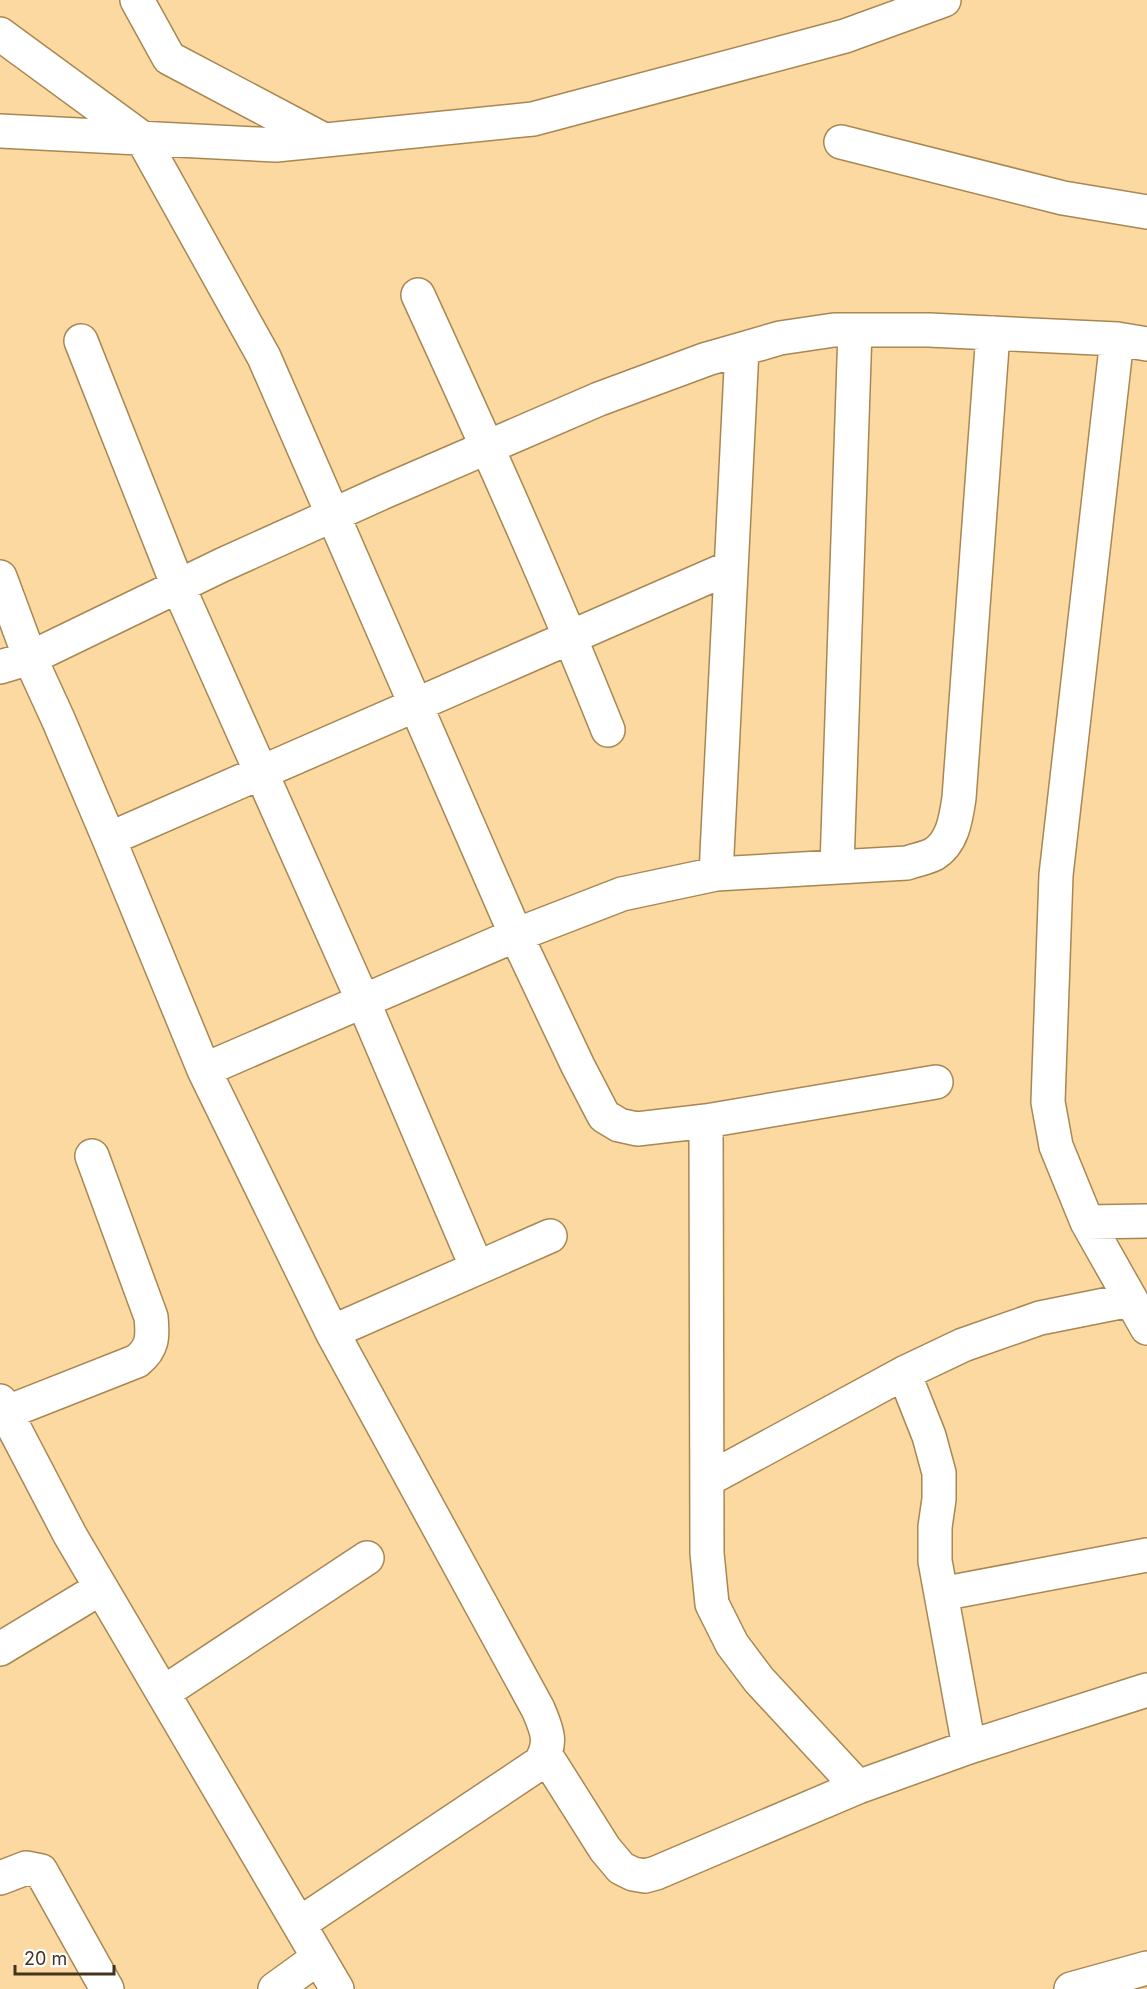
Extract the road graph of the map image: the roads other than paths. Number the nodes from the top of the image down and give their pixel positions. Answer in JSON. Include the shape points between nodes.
{"nodes":[{"id":1,"x":137,"y":0,"type":"edge"},
{"id":2,"x":944,"y":0,"type":"edge"},
{"id":3,"x":0,"y":33,"type":"edge"},
{"id":4,"x":0,"y":131,"type":"edge"},
{"id":5,"x":142,"y":138,"type":"junction"},
{"id":6,"x":324,"y":140,"type":"junction"},
{"id":7,"x":841,"y":142,"type":"dead end"},
{"id":8,"x":1147,"y":212,"type":"edge"},
{"id":9,"x":418,"y":295,"type":"dead end"},
{"id":10,"x":855,"y":330,"type":"junction"},
{"id":11,"x":993,"y":333,"type":"junction"},
{"id":12,"x":81,"y":341,"type":"dead end"},
{"id":13,"x":1132,"y":341,"type":"edge"},
{"id":14,"x":742,"y":348,"type":"junction"},
{"id":15,"x":488,"y":447,"type":"junction"},
{"id":16,"x":333,"y":515,"type":"junction"},
{"id":17,"x":731,"y":567,"type":"junction"},
{"id":18,"x":0,"y":577,"type":"edge"},
{"id":19,"x":178,"y":586,"type":"junction"},
{"id":20,"x":571,"y":637,"type":"junction"},
{"id":21,"x":15,"y":663,"type":"edge"},
{"id":22,"x":417,"y":704,"type":"junction"},
{"id":23,"x":608,"y":730,"type":"dead end"},
{"id":24,"x":261,"y":773,"type":"junction"},
{"id":25,"x":109,"y":839,"type":"junction"},
{"id":26,"x":837,"y":866,"type":"junction"},
{"id":27,"x":716,"y":874,"type":"junction"},
{"id":28,"x":516,"y":935,"type":"junction"},
{"id":29,"x":363,"y":1001,"type":"junction"},
{"id":30,"x":204,"y":1070,"type":"junction"},
{"id":31,"x":936,"y":1082,"type":"dead end"},
{"id":32,"x":706,"y":1121,"type":"junction"},
{"id":33,"x":92,"y":1156,"type":"dead end"},
{"id":34,"x":1147,"y":1221,"type":"edge"},
{"id":35,"x":1087,"y":1222,"type":"junction"},
{"id":36,"x":550,"y":1236,"type":"dead end"},
{"id":37,"x":477,"y":1268,"type":"junction"},
{"id":38,"x":1130,"y":1300,"type":"junction"},
{"id":39,"x":1147,"y":1328,"type":"edge"},
{"id":40,"x":332,"y":1332,"type":"junction"},
{"id":41,"x":904,"y":1373,"type":"junction"},
{"id":42,"x":2,"y":1409,"type":"edge"},
{"id":43,"x":707,"y":1480,"type":"junction"},
{"id":44,"x":1147,"y":1555,"type":"edge"},
{"id":45,"x":367,"y":1558,"type":"dead end"},
{"id":46,"x":102,"y":1588,"type":"junction"},
{"id":47,"x":941,"y":1594,"type":"junction"},
{"id":48,"x":0,"y":1649,"type":"edge"},
{"id":49,"x":1147,"y":1690,"type":"edge"},
{"id":50,"x":163,"y":1693,"type":"junction"},
{"id":51,"x":969,"y":1747,"type":"junction"},
{"id":52,"x":545,"y":1754,"type":"junction"},
{"id":53,"x":858,"y":1787,"type":"junction"},
{"id":54,"x":0,"y":1878,"type":"edge"},
{"id":55,"x":299,"y":1924,"type":"junction"},
{"id":56,"x":318,"y":1958,"type":"junction"},
{"id":57,"x":1147,"y":1968,"type":"edge"},
{"id":58,"x":107,"y":1989,"type":"edge"},
{"id":59,"x":275,"y":1989,"type":"edge"},
{"id":60,"x":337,"y":1989,"type":"edge"},
{"id":61,"x":1071,"y":1989,"type":"edge"}],
"edges":[{"from":1,"to":6,"type":"street","via":[[169,58]]},
{"from":2,"to":6,"type":"street","via":[[845,36],[533,119]]},
{"from":3,"to":5,"type":"street"},
{"from":4,"to":5,"type":"street"},
{"from":5,"to":6,"type":"street","via":[[276,145]]},
{"from":5,"to":16,"type":"street","via":[[264,357]]},
{"from":7,"to":8,"type":"street","via":[[1063,198]]},
{"from":9,"to":15,"type":"street"},
{"from":10,"to":11,"type":"street"},
{"from":10,"to":14,"type":"street","via":[[780,338]]},
{"from":10,"to":26,"type":"street"},
{"from":11,"to":13,"type":"street"},
{"from":11,"to":26,"type":"street","via":[[955,823],[948,839],[934,854],[907,863]]},
{"from":12,"to":19,"type":"street"},
{"from":13,"to":35,"type":"street","via":[[1056,875],[1048,1102],[1056,1146]]},
{"from":14,"to":15,"type":"street","via":[[599,399]]},
{"from":14,"to":17,"type":"street"},
{"from":15,"to":16,"type":"street"},
{"from":15,"to":20,"type":"street"},
{"from":16,"to":19,"type":"street"},
{"from":16,"to":22,"type":"street"},
{"from":17,"to":20,"type":"street"},
{"from":17,"to":27,"type":"street"},
{"from":18,"to":21,"type":"street"},
{"from":19,"to":21,"type":"street"},
{"from":19,"to":24,"type":"street"},
{"from":20,"to":22,"type":"street"},
{"from":20,"to":23,"type":"street"},
{"from":21,"to":25,"type":"street","via":[[58,719]]},
{"from":22,"to":24,"type":"street"},
{"from":22,"to":28,"type":"street"},
{"from":24,"to":25,"type":"street"},
{"from":24,"to":29,"type":"street"},
{"from":25,"to":30,"type":"street"},
{"from":26,"to":27,"type":"street"},
{"from":27,"to":28,"type":"street","via":[[622,894]]},
{"from":28,"to":29,"type":"street"},
{"from":28,"to":32,"type":"street","via":[[604,1116],[637,1129]]},
{"from":29,"to":30,"type":"street"},
{"from":29,"to":37,"type":"street"},
{"from":30,"to":40,"type":"street"},
{"from":31,"to":32,"type":"street"},
{"from":32,"to":43,"type":"street"},
{"from":33,"to":42,"type":"street","via":[[151,1317],[151,1343],[137,1361]]},
{"from":34,"to":35,"type":"street"},
{"from":35,"to":38,"type":"street"},
{"from":36,"to":37,"type":"street"},
{"from":37,"to":40,"type":"street"},
{"from":38,"to":39,"type":"street"},
{"from":38,"to":41,"type":"street","via":[[1040,1318],[963,1345]]},
{"from":40,"to":52,"type":"street","via":[[538,1709],[546,1729]]},
{"from":41,"to":43,"type":"street"},
{"from":41,"to":47,"type":"street","via":[[939,1473],[935,1561]]},
{"from":42,"to":46,"type":"street"},
{"from":43,"to":53,"type":"street","via":[[712,1604],[732,1644],[759,1680]]},
{"from":44,"to":47,"type":"street"},
{"from":45,"to":50,"type":"street"},
{"from":46,"to":48,"type":"street"},
{"from":46,"to":50,"type":"street"},
{"from":47,"to":51,"type":"street"},
{"from":49,"to":51,"type":"street"},
{"from":50,"to":55,"type":"street"},
{"from":51,"to":53,"type":"street"},
{"from":52,"to":53,"type":"street","via":[[605,1849],[621,1868],[633,1875],[656,1873]]},
{"from":52,"to":55,"type":"street","via":[[540,1763]]},
{"from":54,"to":58,"type":"street","via":[[26,1868],[41,1871]]},
{"from":55,"to":56,"type":"street"},
{"from":56,"to":59,"type":"street"},
{"from":56,"to":60,"type":"street"},
{"from":57,"to":61,"type":"street"}]}
